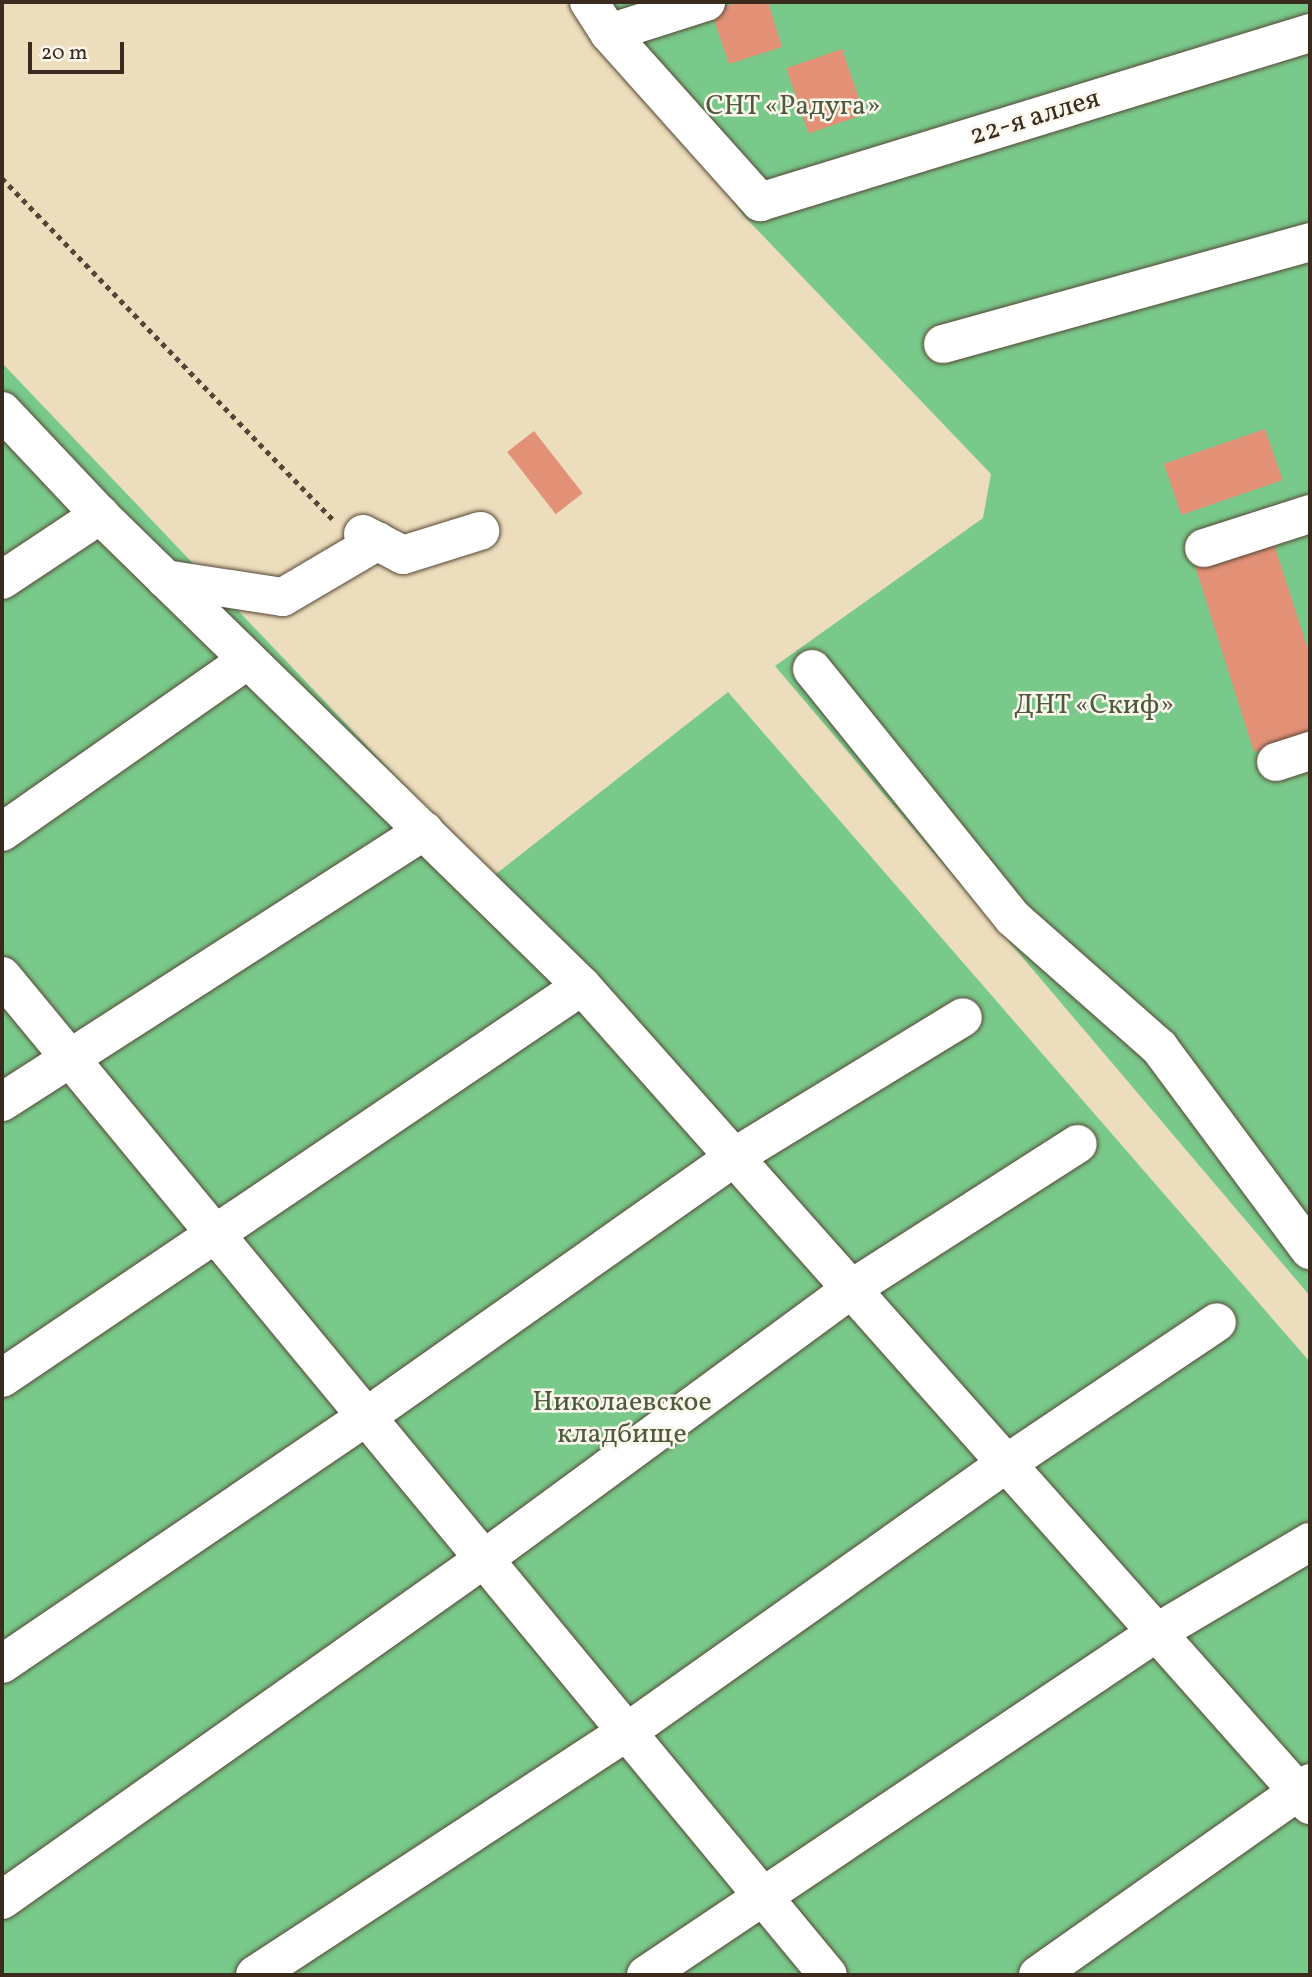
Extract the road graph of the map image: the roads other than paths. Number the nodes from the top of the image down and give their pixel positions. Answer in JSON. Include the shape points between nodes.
{"nodes":[{"id":1,"x":706,"y":2,"type":"edge"},
{"id":2,"x":599,"y":17,"type":"edge"},
{"id":3,"x":1310,"y":33,"type":"edge"},
{"id":4,"x":1310,"y":242,"type":"edge"},
{"id":5,"x":943,"y":344,"type":"dead end"},
{"id":6,"x":2,"y":411,"type":"edge"},
{"id":7,"x":1310,"y":514,"type":"edge"},
{"id":8,"x":100,"y":515,"type":"junction"},
{"id":9,"x":480,"y":531,"type":"dead end"},
{"id":10,"x":1204,"y":548,"type":"dead end"},
{"id":11,"x":165,"y":579,"type":"junction"},
{"id":12,"x":2,"y":580,"type":"edge"},
{"id":13,"x":248,"y":660,"type":"junction"},
{"id":14,"x":812,"y":669,"type":"dead end"},
{"id":15,"x":424,"y":831,"type":"junction"},
{"id":16,"x":2,"y":832,"type":"edge"},
{"id":17,"x":2,"y":976,"type":"edge"},
{"id":18,"x":582,"y":986,"type":"junction"},
{"id":19,"x":963,"y":1017,"type":"dead end"},
{"id":20,"x":69,"y":1057,"type":"junction"},
{"id":21,"x":2,"y":1102,"type":"edge"},
{"id":22,"x":1077,"y":1144,"type":"dead end"},
{"id":23,"x":734,"y":1157,"type":"junction"},
{"id":24,"x":213,"y":1232,"type":"junction"},
{"id":25,"x":1310,"y":1250,"type":"edge"},
{"id":26,"x":851,"y":1289,"type":"junction"},
{"id":27,"x":1217,"y":1322,"type":"dead end"},
{"id":28,"x":2,"y":1378,"type":"edge"},
{"id":29,"x":366,"y":1417,"type":"junction"},
{"id":30,"x":1006,"y":1464,"type":"junction"},
{"id":31,"x":1310,"y":1542,"type":"edge"},
{"id":32,"x":484,"y":1559,"type":"junction"},
{"id":33,"x":1156,"y":1633,"type":"junction"},
{"id":34,"x":2,"y":1664,"type":"edge"},
{"id":35,"x":627,"y":1731,"type":"junction"},
{"id":36,"x":1306,"y":1793,"type":"edge"},
{"id":37,"x":764,"y":1897,"type":"junction"},
{"id":38,"x":2,"y":1900,"type":"edge"},
{"id":39,"x":255,"y":1975,"type":"edge"},
{"id":40,"x":646,"y":1975,"type":"edge"},
{"id":41,"x":828,"y":1975,"type":"edge"},
{"id":42,"x":1038,"y":1975,"type":"edge"}],
"edges":[{"from":1,"to":2,"type":"lane"},
{"from":2,"to":3,"type":"lane","name":"22-я аллея","via":[[760,202]]},
{"from":4,"to":5,"type":"lane"},
{"from":6,"to":8,"type":"lane"},
{"from":7,"to":10,"type":"lane"},
{"from":8,"to":11,"type":"lane"},
{"from":8,"to":12,"type":"lane"},
{"from":9,"to":11,"type":"lane","via":[[403,555],[360,533],[283,597]]},
{"from":11,"to":13,"type":"lane"},
{"from":13,"to":15,"type":"lane"},
{"from":13,"to":16,"type":"lane"},
{"from":14,"to":25,"type":"lane","via":[[1013,918],[1159,1047]]},
{"from":15,"to":18,"type":"lane"},
{"from":15,"to":20,"type":"lane"},
{"from":17,"to":20,"type":"lane"},
{"from":18,"to":23,"type":"lane"},
{"from":18,"to":24,"type":"lane"},
{"from":19,"to":23,"type":"lane"},
{"from":20,"to":21,"type":"lane"},
{"from":20,"to":24,"type":"lane"},
{"from":22,"to":26,"type":"lane"},
{"from":23,"to":26,"type":"lane"},
{"from":23,"to":29,"type":"lane"},
{"from":24,"to":28,"type":"lane"},
{"from":24,"to":29,"type":"lane"},
{"from":26,"to":30,"type":"lane"},
{"from":26,"to":32,"type":"lane"},
{"from":27,"to":30,"type":"lane"},
{"from":29,"to":32,"type":"lane"},
{"from":29,"to":34,"type":"lane"},
{"from":30,"to":33,"type":"lane"},
{"from":30,"to":35,"type":"lane"},
{"from":31,"to":33,"type":"lane"},
{"from":32,"to":35,"type":"lane"},
{"from":32,"to":38,"type":"lane"},
{"from":33,"to":36,"type":"lane"},
{"from":33,"to":37,"type":"lane"},
{"from":35,"to":37,"type":"lane"},
{"from":35,"to":39,"type":"lane"},
{"from":36,"to":42,"type":"lane"},
{"from":37,"to":40,"type":"lane"},
{"from":37,"to":41,"type":"lane"}]}
